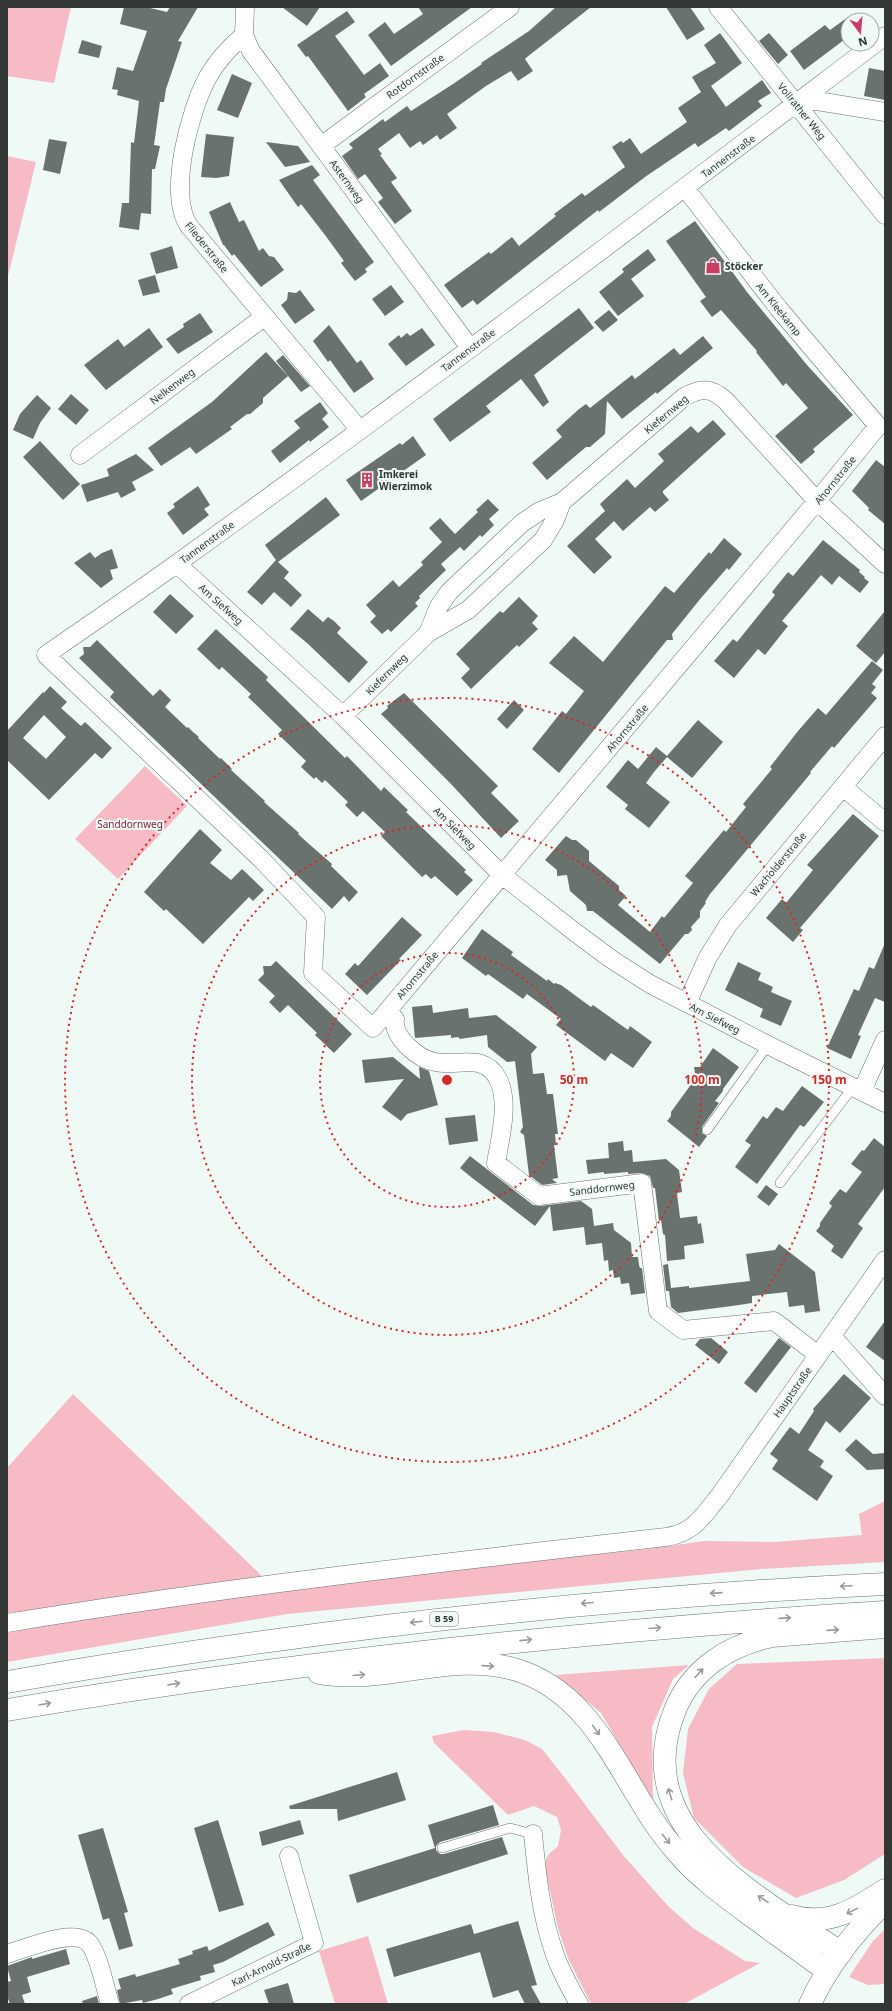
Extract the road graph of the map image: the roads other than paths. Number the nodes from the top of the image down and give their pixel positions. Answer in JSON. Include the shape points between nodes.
{"nodes":[{"id":1,"x":245,"y":7,"type":"edge"},
{"id":2,"x":510,"y":7,"type":"edge"},
{"id":3,"x":718,"y":7,"type":"edge"},
{"id":4,"x":244,"y":35,"type":"junction"},
{"id":5,"x":885,"y":36,"type":"edge"},
{"id":6,"x":796,"y":103,"type":"junction"},
{"id":7,"x":885,"y":112,"type":"edge"},
{"id":8,"x":321,"y":146,"type":"junction"},
{"id":9,"x":685,"y":188,"type":"junction"},
{"id":10,"x":885,"y":215,"type":"edge"},
{"id":11,"x":264,"y":317,"type":"junction"},
{"id":12,"x":470,"y":348,"type":"junction"},
{"id":13,"x":878,"y":426,"type":"joint"},
{"id":14,"x":360,"y":430,"type":"junction"},
{"id":15,"x":80,"y":455,"type":"dead end"},
{"id":16,"x":562,"y":502,"type":"junction"},
{"id":17,"x":818,"y":502,"type":"junction"},
{"id":18,"x":177,"y":564,"type":"junction"},
{"id":19,"x":885,"y":564,"type":"edge"},
{"id":20,"x":428,"y":633,"type":"junction"},
{"id":21,"x":343,"y":716,"type":"junction"},
{"id":22,"x":885,"y":736,"type":"edge"},
{"id":23,"x":843,"y":787,"type":"junction"},
{"id":24,"x":885,"y":822,"type":"edge"},
{"id":25,"x":502,"y":875,"type":"junction"},
{"id":26,"x":687,"y":1003,"type":"junction"},
{"id":27,"x":387,"y":1011,"type":"junction"},
{"id":28,"x":373,"y":1028,"type":"joint"},
{"id":29,"x":885,"y":1040,"type":"edge"},
{"id":30,"x":768,"y":1045,"type":"junction"},
{"id":31,"x":857,"y":1089,"type":"junction"},
{"id":32,"x":885,"y":1103,"type":"edge"},
{"id":33,"x":707,"y":1130,"type":"dead end"},
{"id":34,"x":780,"y":1183,"type":"dead end"},
{"id":35,"x":885,"y":1260,"type":"edge"},
{"id":36,"x":832,"y":1336,"type":"junction"},
{"id":37,"x":818,"y":1355,"type":"junction"},
{"id":38,"x":885,"y":1396,"type":"edge"},
{"id":39,"x":885,"y":1584,"type":"edge"},
{"id":40,"x":885,"y":1612,"type":"edge"},
{"id":41,"x":7,"y":1623,"type":"edge"},
{"id":42,"x":885,"y":1627,"type":"edge"},
{"id":43,"x":292,"y":1668,"type":"junction"},
{"id":44,"x":7,"y":1682,"type":"edge"},
{"id":45,"x":7,"y":1710,"type":"edge"},
{"id":46,"x":533,"y":1834,"type":"joint"},
{"id":47,"x":442,"y":1848,"type":"dead end"},
{"id":48,"x":289,"y":1856,"type":"dead end"},
{"id":49,"x":885,"y":1890,"type":"edge"},
{"id":50,"x":885,"y":1902,"type":"edge"},
{"id":51,"x":782,"y":1912,"type":"junction"},
{"id":52,"x":841,"y":1953,"type":"junction"},
{"id":53,"x":7,"y":1954,"type":"edge"},
{"id":54,"x":828,"y":1971,"type":"junction"},
{"id":55,"x":110,"y":2004,"type":"edge"},
{"id":56,"x":189,"y":2004,"type":"edge"},
{"id":57,"x":579,"y":2004,"type":"edge"},
{"id":58,"x":810,"y":2004,"type":"edge"}],
"edges":[{"from":1,"to":4,"type":"street","name":"Asternweg"},
{"from":2,"to":8,"type":"street","name":"Rotdornstraße"},
{"from":3,"to":6,"type":"street","name":"Vollrather Weg"},
{"from":4,"to":8,"type":"street","name":"Asternweg","via":[[251,51]]},
{"from":4,"to":11,"type":"street","name":"Fliederstraße","via":[[229,48],[211,72],[194,107],[183,161],[180,202],[183,216],[189,226]]},
{"from":5,"to":6,"type":"street","name":"Tannenstraße"},
{"from":6,"to":7,"type":"street","via":[[817,101]]},
{"from":6,"to":9,"type":"street","name":"Tannenstraße"},
{"from":6,"to":10,"type":"street","name":"Vollrather Weg"},
{"from":8,"to":12,"type":"street","name":"Asternweg"},
{"from":9,"to":12,"type":"street","name":"Tannenstraße"},
{"from":9,"to":13,"type":"street","name":"Am Kleekamp","via":[[779,309]]},
{"from":11,"to":14,"type":"street","name":"Fliederstraße"},
{"from":11,"to":15,"type":"street","name":"Nelkenweg"},
{"from":12,"to":14,"type":"street","name":"Tannenstraße"},
{"from":13,"to":17,"type":"street","name":"Ahornstraße"},
{"from":14,"to":18,"type":"street","name":"Tannenstraße"},
{"from":16,"to":17,"type":"street","name":"Kiefernweg","via":[[684,397],[704,389],[715,392],[725,400]]},
{"from":16,"to":20,"type":"street","name":"Kiefernweg","via":[[543,540],[468,610]]},
{"from":16,"to":20,"type":"street","name":"Kiefernweg","via":[[540,511],[522,523],[449,592],[439,606]]},
{"from":17,"to":19,"type":"street"},
{"from":17,"to":25,"type":"street","name":"Ahornstraße"},
{"from":18,"to":21,"type":"street","name":"Am Siefweg"},
{"from":18,"to":28,"type":"street","name":"Tannenstraße","via":[[46,655],[261,859],[316,917],[314,973]]},
{"from":20,"to":21,"type":"street","name":"Kiefernweg"},
{"from":21,"to":25,"type":"street","name":"Am Siefweg"},
{"from":22,"to":23,"type":"street","name":"Wacholderstraße"},
{"from":23,"to":24,"type":"street"},
{"from":23,"to":26,"type":"street","name":"Wacholderstraße","via":[[728,925],[708,957]]},
{"from":25,"to":26,"type":"street","name":"Am Siefweg","via":[[611,959]]},
{"from":25,"to":27,"type":"street","name":"Ahornstraße"},
{"from":26,"to":30,"type":"street","name":"Am Siefweg"},
{"from":27,"to":28,"type":"street","name":"Ahornstraße"},
{"from":27,"to":37,"type":"street","name":"Sanddornweg","via":[[396,1019],[395,1026],[399,1038],[427,1060],[441,1063],[480,1063],[493,1071],[500,1084],[504,1114],[496,1163],[539,1196],[642,1183],[658,1311],[683,1330],[774,1321]]},
{"from":29,"to":31,"type":"street"},
{"from":30,"to":31,"type":"street","name":"Am Siefweg"},
{"from":30,"to":33,"type":"lane"},
{"from":31,"to":32,"type":"street","name":"Am Siefweg"},
{"from":31,"to":34,"type":"lane"},
{"from":35,"to":36,"type":"street","name":"Hauptstraße"},
{"from":36,"to":37,"type":"street","name":"Hauptstraße"},
{"from":36,"to":38,"type":"street"},
{"from":37,"to":41,"type":"street","name":"Hauptstraße","via":[[736,1473],[697,1523],[689,1530],[672,1536],[269,1583]]},
{"from":39,"to":44,"type":"main road","number":"B 59","one_way":true,"via":[[710,1593],[466,1616],[290,1638]]},
{"from":43,"to":40,"type":"main road","one_way":true,"via":[[376,1656],[536,1639],[724,1622]]},
{"from":51,"to":42,"type":"main road","one_way":true,"via":[[720,1868],[702,1850],[680,1819],[669,1790],[665,1766],[666,1745],[674,1714],[684,1692],[704,1668],[738,1646],[772,1636]]},
{"from":45,"to":43,"type":"main road","one_way":true},
{"from":43,"to":54,"type":"main road","one_way":true,"via":[[353,1676],[445,1665],[484,1666],[516,1670],[543,1681],[567,1698],[588,1719],[660,1832],[685,1861],[719,1892]]},
{"from":46,"to":47,"type":"lane","via":[[510,1828]]},
{"from":46,"to":57,"type":"street","via":[[538,1881],[549,1937],[558,1963]]},
{"from":48,"to":56,"type":"street","name":"Karl-Arnold-Straße","via":[[314,1943]]},
{"from":49,"to":51,"type":"main road","one_way":true,"via":[[850,1912],[829,1919],[804,1920]]},
{"from":50,"to":52,"type":"main road"},
{"from":51,"to":52,"type":"main road"},
{"from":52,"to":54,"type":"main road"},
{"from":53,"to":55,"type":"street","via":[[63,1937],[81,1938],[89,1943],[94,1953]]},
{"from":54,"to":58,"type":"main road"}]}
